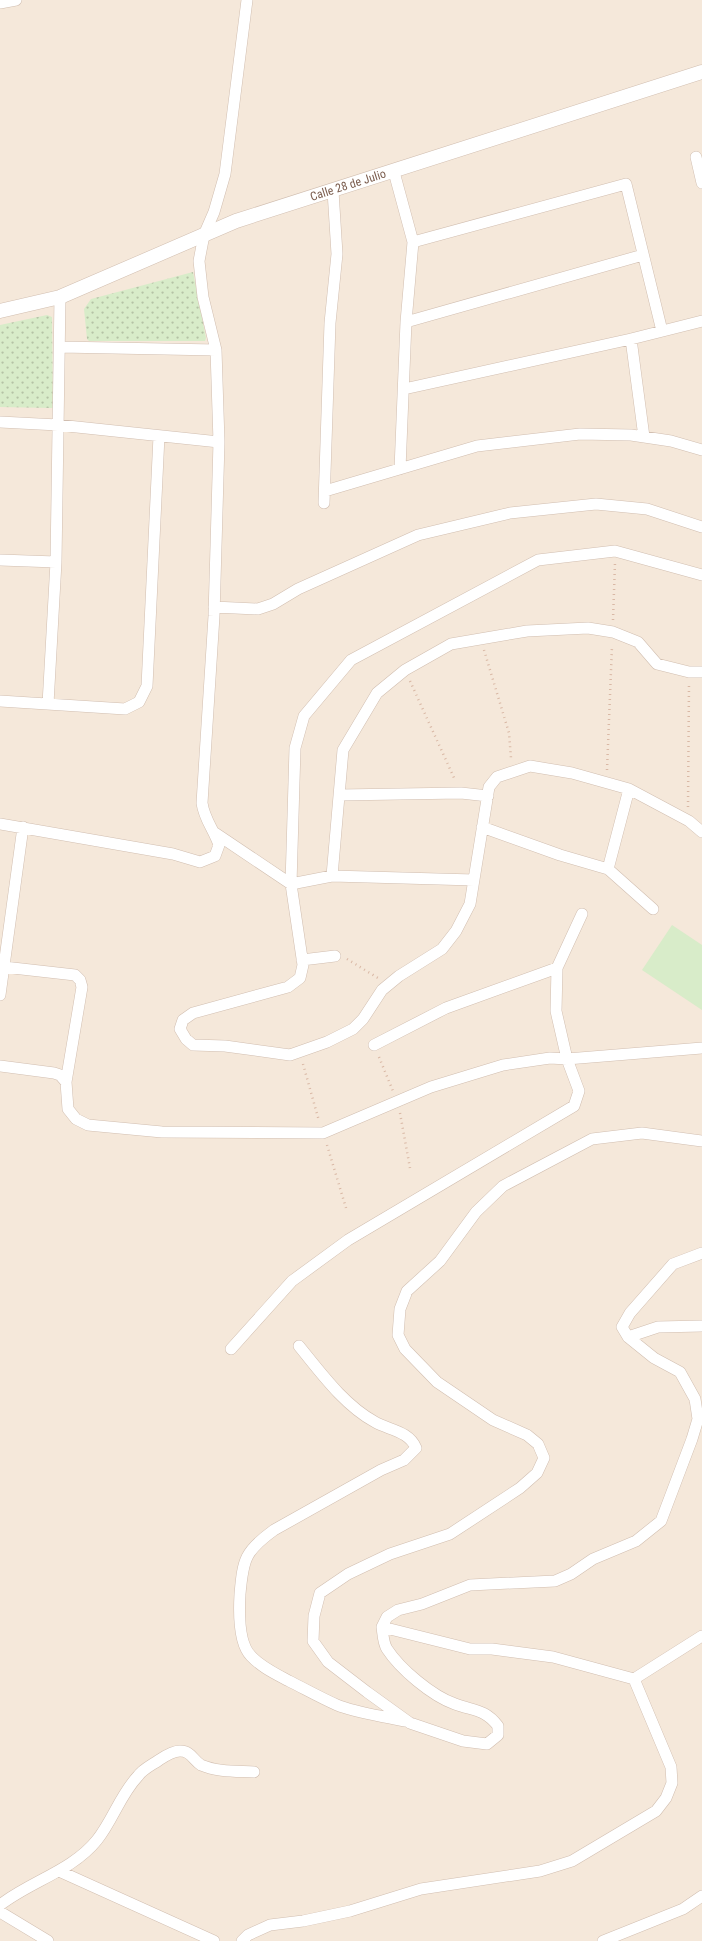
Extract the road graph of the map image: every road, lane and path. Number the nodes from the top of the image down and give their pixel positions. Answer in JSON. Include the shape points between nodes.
{"nodes":[{"id":1,"x":16,"y":0,"type":"edge"},
{"id":2,"x":247,"y":0,"type":"edge"},
{"id":3,"x":0,"y":3,"type":"edge"},
{"id":4,"x":702,"y":72,"type":"edge"},
{"id":5,"x":696,"y":157,"type":"dead end"},
{"id":6,"x":394,"y":172,"type":"junction"},
{"id":7,"x":702,"y":183,"type":"edge"},
{"id":8,"x":333,"y":191,"type":"junction"},
{"id":9,"x":204,"y":235,"type":"junction"},
{"id":10,"x":414,"y":242,"type":"junction"},
{"id":11,"x":643,"y":255,"type":"junction"},
{"id":12,"x":60,"y":297,"type":"junction"},
{"id":13,"x":0,"y":311,"type":"edge"},
{"id":14,"x":406,"y":322,"type":"junction"},
{"id":15,"x":702,"y":322,"type":"edge"},
{"id":16,"x":662,"y":331,"type":"junction"},
{"id":17,"x":631,"y":340,"type":"junction"},
{"id":18,"x":60,"y":347,"type":"junction"},
{"id":19,"x":216,"y":350,"type":"junction"},
{"id":20,"x":404,"y":389,"type":"junction"},
{"id":21,"x":0,"y":422,"type":"edge"},
{"id":22,"x":58,"y":425,"type":"junction"},
{"id":23,"x":159,"y":436,"type":"junction"},
{"id":24,"x":644,"y":437,"type":"junction"},
{"id":25,"x":219,"y":442,"type":"junction"},
{"id":26,"x":702,"y":450,"type":"edge"},
{"id":27,"x":400,"y":469,"type":"junction"},
{"id":28,"x":702,"y":527,"type":"edge"},
{"id":29,"x":615,"y":552,"type":"junction"},
{"id":30,"x":0,"y":560,"type":"edge"},
{"id":31,"x":56,"y":562,"type":"junction"},
{"id":32,"x":702,"y":575,"type":"edge"},
{"id":33,"x":214,"y":607,"type":"junction"},
{"id":34,"x":613,"y":632,"type":"junction"},
{"id":35,"x":481,"y":639,"type":"junction"},
{"id":36,"x":405,"y":670,"type":"junction"},
{"id":37,"x":689,"y":672,"type":"junction"},
{"id":38,"x":702,"y":672,"type":"edge"},
{"id":39,"x":0,"y":701,"type":"edge"},
{"id":40,"x":48,"y":704,"type":"junction"},
{"id":41,"x":512,"y":772,"type":"junction"},
{"id":42,"x":606,"y":782,"type":"junction"},
{"id":43,"x":628,"y":789,"type":"junction"},
{"id":44,"x":461,"y":793,"type":"junction"},
{"id":45,"x":340,"y":796,"type":"junction"},
{"id":46,"x":488,"y":796,"type":"junction"},
{"id":47,"x":689,"y":821,"type":"junction"},
{"id":48,"x":5,"y":824,"type":"edge"},
{"id":49,"x":23,"y":827,"type":"junction"},
{"id":50,"x":482,"y":827,"type":"junction"},
{"id":51,"x":702,"y":832,"type":"edge"},
{"id":52,"x":0,"y":833,"type":"edge"},
{"id":53,"x":215,"y":833,"type":"junction"},
{"id":54,"x":608,"y":870,"type":"junction"},
{"id":55,"x":332,"y":876,"type":"junction"},
{"id":56,"x":474,"y":880,"type":"junction"},
{"id":57,"x":291,"y":884,"type":"junction"},
{"id":58,"x":653,"y":909,"type":"dead end"},
{"id":59,"x":582,"y":914,"type":"dead end"},
{"id":60,"x":335,"y":956,"type":"joint"},
{"id":61,"x":302,"y":960,"type":"junction"},
{"id":62,"x":4,"y":967,"type":"junction"},
{"id":63,"x":557,"y":968,"type":"junction"},
{"id":64,"x":389,"y":984,"type":"junction"},
{"id":65,"x":0,"y":995,"type":"edge"},
{"id":66,"x":374,"y":1045,"type":"dead end"},
{"id":67,"x":702,"y":1048,"type":"edge"},
{"id":68,"x":567,"y":1059,"type":"junction"},
{"id":69,"x":0,"y":1066,"type":"edge"},
{"id":70,"x":66,"y":1082,"type":"junction"},
{"id":71,"x":702,"y":1141,"type":"edge"},
{"id":72,"x":702,"y":1253,"type":"edge"},
{"id":73,"x":702,"y":1326,"type":"edge"},
{"id":74,"x":628,"y":1337,"type":"junction"},
{"id":75,"x":299,"y":1346,"type":"dead end"},
{"id":76,"x":231,"y":1349,"type":"dead end"},
{"id":77,"x":382,"y":1627,"type":"junction"},
{"id":78,"x":702,"y":1636,"type":"edge"},
{"id":79,"x":634,"y":1679,"type":"junction"},
{"id":80,"x":410,"y":1723,"type":"junction"},
{"id":81,"x":254,"y":1772,"type":"dead end"},
{"id":82,"x":59,"y":1871,"type":"junction"},
{"id":83,"x":702,"y":1896,"type":"edge"},
{"id":84,"x":0,"y":1905,"type":"edge"},
{"id":85,"x":0,"y":1912,"type":"edge"},
{"id":86,"x":48,"y":1941,"type":"edge"},
{"id":87,"x":214,"y":1941,"type":"edge"},
{"id":88,"x":242,"y":1941,"type":"edge"},
{"id":89,"x":603,"y":1941,"type":"edge"}],
"edges":[{"from":1,"to":3,"type":"street"},
{"from":2,"to":9,"type":"street","via":[[225,174]]},
{"from":4,"to":6,"type":"street","name":"Calle 28 de Julio"},
{"from":5,"to":7,"type":"street"},
{"from":6,"to":8,"type":"street","name":"Calle 28 de Julio"},
{"from":6,"to":10,"type":"street"},
{"from":8,"to":9,"type":"street","name":"Calle 28 de Julio","via":[[236,221]]},
{"from":8,"to":27,"type":"street","via":[[337,254],[330,323],[324,497]]},
{"from":9,"to":12,"type":"street","name":"Calle 28 de Julio"},
{"from":9,"to":19,"type":"street","via":[[200,261],[203,298]]},
{"from":10,"to":11,"type":"street","via":[[626,184]]},
{"from":10,"to":14,"type":"street"},
{"from":11,"to":14,"type":"street"},
{"from":11,"to":16,"type":"street"},
{"from":12,"to":13,"type":"street","name":"Calle 28 de Julio"},
{"from":12,"to":18,"type":"street"},
{"from":14,"to":20,"type":"street"},
{"from":15,"to":16,"type":"street"},
{"from":16,"to":17,"type":"street"},
{"from":17,"to":20,"type":"street"},
{"from":17,"to":24,"type":"street"},
{"from":18,"to":19,"type":"street"},
{"from":18,"to":22,"type":"street"},
{"from":19,"to":25,"type":"street"},
{"from":20,"to":27,"type":"street"},
{"from":21,"to":22,"type":"street"},
{"from":22,"to":23,"type":"street"},
{"from":22,"to":31,"type":"street"},
{"from":23,"to":25,"type":"street"},
{"from":23,"to":40,"type":"street","via":[[147,686],[139,702],[125,709]]},
{"from":24,"to":26,"type":"street"},
{"from":24,"to":27,"type":"street","via":[[580,434],[477,446]]},
{"from":25,"to":33,"type":"street"},
{"from":28,"to":33,"type":"street","via":[[647,509],[596,504],[510,512],[418,535],[298,589],[274,604],[258,609]]},
{"from":29,"to":32,"type":"street"},
{"from":29,"to":34,"type":"path"},
{"from":29,"to":57,"type":"street","via":[[538,560],[350,660],[304,716],[295,748]]},
{"from":30,"to":31,"type":"street"},
{"from":31,"to":40,"type":"street"},
{"from":33,"to":53,"type":"street","via":[[202,803],[204,817]]},
{"from":34,"to":35,"type":"street","via":[[588,628],[527,631]]},
{"from":34,"to":37,"type":"street","via":[[638,642],[657,664]]},
{"from":34,"to":42,"type":"path"},
{"from":35,"to":36,"type":"street","via":[[451,644]]},
{"from":35,"to":41,"type":"path","via":[[509,733]]},
{"from":36,"to":44,"type":"path"},
{"from":36,"to":45,"type":"street","via":[[377,693],[343,750]]},
{"from":37,"to":38,"type":"street"},
{"from":37,"to":47,"type":"path"},
{"from":39,"to":40,"type":"street"},
{"from":41,"to":42,"type":"street","via":[[530,766]]},
{"from":41,"to":46,"type":"street","via":[[497,777],[489,787]]},
{"from":42,"to":43,"type":"street"},
{"from":43,"to":47,"type":"street"},
{"from":43,"to":54,"type":"street"},
{"from":44,"to":45,"type":"street"},
{"from":44,"to":46,"type":"street"},
{"from":45,"to":55,"type":"street"},
{"from":46,"to":50,"type":"street"},
{"from":47,"to":51,"type":"street"},
{"from":48,"to":49,"type":"street"},
{"from":48,"to":52,"type":"street"},
{"from":49,"to":53,"type":"street","via":[[173,854],[200,862],[215,856],[220,845]]},
{"from":49,"to":62,"type":"street"},
{"from":50,"to":54,"type":"street"},
{"from":50,"to":56,"type":"street"},
{"from":53,"to":57,"type":"street"},
{"from":54,"to":58,"type":"street"},
{"from":55,"to":56,"type":"street"},
{"from":55,"to":57,"type":"street"},
{"from":56,"to":64,"type":"street","via":[[470,904],[442,949]]},
{"from":57,"to":61,"type":"street"},
{"from":59,"to":63,"type":"street"},
{"from":60,"to":61,"type":"street"},
{"from":60,"to":64,"type":"path","via":[[348,959]]},
{"from":61,"to":64,"type":"street","via":[[300,978],[288,987],[193,1013],[183,1020],[180,1029],[186,1039],[193,1045],[290,1054],[327,1042],[353,1028]]},
{"from":62,"to":65,"type":"street"},
{"from":62,"to":70,"type":"street","via":[[75,975],[80,980],[82,987]]},
{"from":63,"to":66,"type":"street","via":[[446,1008]]},
{"from":63,"to":68,"type":"street","via":[[556,1011]]},
{"from":67,"to":68,"type":"street"},
{"from":68,"to":70,"type":"street","via":[[550,1058],[503,1065],[431,1087],[323,1133],[162,1132],[88,1125],[76,1119],[68,1109]]},
{"from":68,"to":76,"type":"street","via":[[579,1091],[574,1106],[348,1240],[292,1281]]},
{"from":69,"to":70,"type":"street","via":[[54,1072]]},
{"from":71,"to":80,"type":"street","via":[[642,1133],[585,1143],[503,1186],[476,1212],[440,1262],[407,1291],[400,1309],[398,1335],[405,1349],[437,1382],[493,1420],[527,1435],[538,1444],[544,1458],[537,1473],[520,1488],[450,1534],[390,1554],[348,1574],[320,1593],[314,1616],[313,1641],[328,1662]]},
{"from":72,"to":74,"type":"street","via":[[673,1264],[630,1313],[622,1327]]},
{"from":73,"to":74,"type":"street","via":[[658,1327]]},
{"from":74,"to":77,"type":"street","via":[[654,1358],[680,1372],[695,1399],[698,1419],[660,1521],[636,1541],[593,1558],[555,1581],[470,1585],[398,1610],[387,1617]]},
{"from":75,"to":80,"type":"street","via":[[356,1409],[375,1422],[409,1437],[416,1448],[404,1460],[274,1530],[249,1551],[244,1562],[240,1599],[243,1641],[250,1656],[273,1672],[338,1705]]},
{"from":77,"to":79,"type":"street","via":[[470,1649],[553,1657]]},
{"from":77,"to":80,"type":"street","via":[[385,1647],[405,1671],[454,1704],[492,1717],[498,1726],[498,1735],[487,1744],[471,1742]]},
{"from":78,"to":79,"type":"street"},
{"from":79,"to":88,"type":"street","via":[[672,1767],[672,1783],[656,1811],[572,1861],[540,1872],[421,1889],[350,1911],[270,1925]]},
{"from":81,"to":82,"type":"street","via":[[225,1771],[200,1764],[190,1754],[179,1751],[166,1755],[138,1774],[97,1839]]},
{"from":82,"to":84,"type":"street"},
{"from":82,"to":87,"type":"street"},
{"from":83,"to":89,"type":"street","via":[[683,1909]]},
{"from":85,"to":86,"type":"street"}]}
